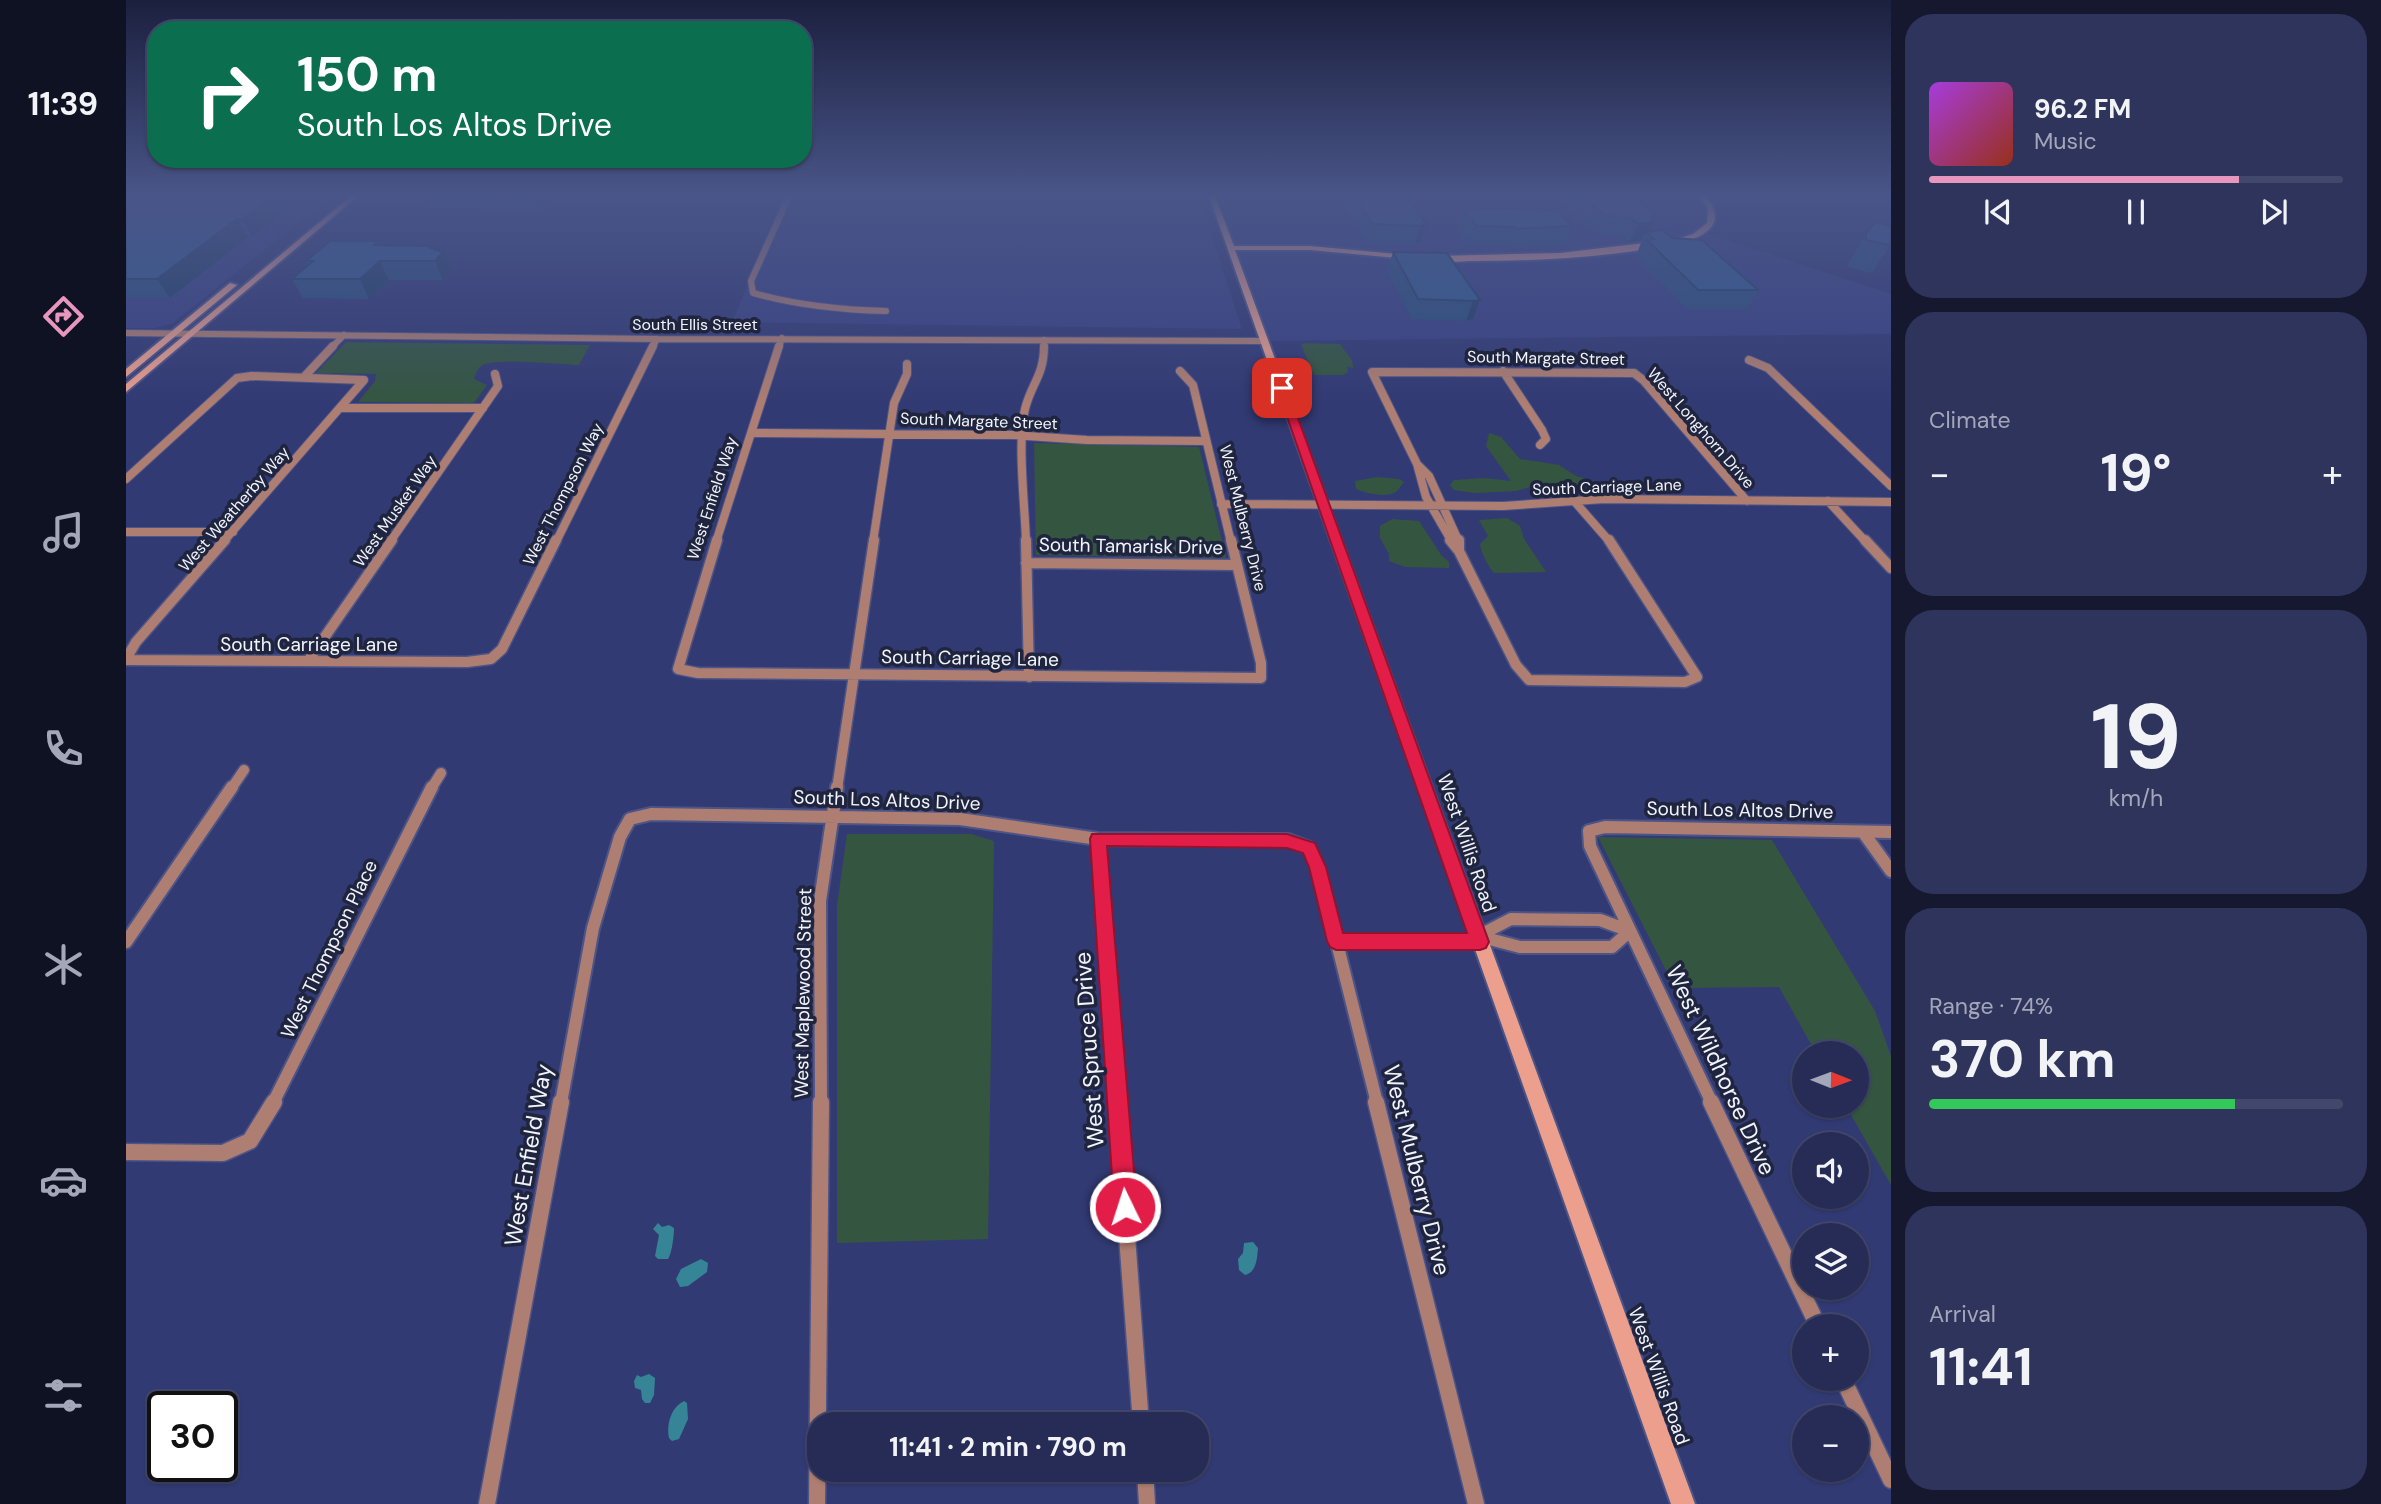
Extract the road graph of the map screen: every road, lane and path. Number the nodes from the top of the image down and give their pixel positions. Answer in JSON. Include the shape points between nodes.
{"nodes":[{"id":1,"x":271,"y":266,"type":"edge"},
{"id":2,"x":758,"y":266,"type":"edge"},
{"id":3,"x":1238,"y":266,"type":"edge"},
{"id":4,"x":241,"y":278,"type":"dead end"},
{"id":5,"x":886,"y":311,"type":"dead end"},
{"id":6,"x":126,"y":333,"type":"edge"},
{"id":7,"x":176,"y":333,"type":"junction"},
{"id":8,"x":192,"y":333,"type":"junction"},
{"id":9,"x":344,"y":335,"type":"junction"},
{"id":10,"x":782,"y":338,"type":"junction"},
{"id":11,"x":657,"y":339,"type":"junction"},
{"id":12,"x":1044,"y":340,"type":"junction"},
{"id":13,"x":1265,"y":341,"type":"junction"},
{"id":14,"x":1749,"y":360,"type":"dead end"},
{"id":15,"x":907,"y":364,"type":"dead end"},
{"id":16,"x":1180,"y":371,"type":"dead end"},
{"id":17,"x":1503,"y":372,"type":"junction"},
{"id":18,"x":1634,"y":373,"type":"joint"},
{"id":19,"x":126,"y":374,"type":"edge"},
{"id":20,"x":495,"y":374,"type":"dead end"},
{"id":21,"x":304,"y":377,"type":"junction"},
{"id":22,"x":126,"y":389,"type":"edge"},
{"id":23,"x":342,"y":408,"type":"junction"},
{"id":24,"x":482,"y":408,"type":"junction"},
{"id":25,"x":751,"y":433,"type":"junction"},
{"id":26,"x":889,"y":433,"type":"junction"},
{"id":27,"x":1023,"y":435,"type":"junction"},
{"id":28,"x":1206,"y":441,"type":"junction"},
{"id":29,"x":1540,"y":445,"type":"dead end"},
{"id":30,"x":1416,"y":464,"type":"junction"},
{"id":31,"x":126,"y":480,"type":"edge"},
{"id":32,"x":1891,"y":486,"type":"edge"},
{"id":33,"x":1746,"y":501,"type":"junction"},
{"id":34,"x":1828,"y":501,"type":"junction"},
{"id":35,"x":1575,"y":502,"type":"junction"},
{"id":36,"x":1891,"y":502,"type":"edge"},
{"id":37,"x":1221,"y":504,"type":"junction"},
{"id":38,"x":1325,"y":504,"type":"junction"},
{"id":39,"x":1432,"y":505,"type":"junction"},
{"id":40,"x":1443,"y":506,"type":"junction"},
{"id":41,"x":126,"y":532,"type":"edge"},
{"id":42,"x":233,"y":532,"type":"junction"},
{"id":43,"x":1459,"y":551,"type":"junction"},
{"id":44,"x":1026,"y":563,"type":"junction"},
{"id":45,"x":1236,"y":565,"type":"junction"},
{"id":46,"x":1891,"y":568,"type":"edge"},
{"id":47,"x":126,"y":659,"type":"edge"},
{"id":48,"x":491,"y":659,"type":"joint"},
{"id":49,"x":309,"y":661,"type":"junction"},
{"id":50,"x":678,"y":669,"type":"joint"},
{"id":51,"x":855,"y":674,"type":"junction"},
{"id":52,"x":1029,"y":677,"type":"junction"},
{"id":53,"x":1261,"y":678,"type":"joint"},
{"id":54,"x":244,"y":770,"type":"dead end"},
{"id":55,"x":441,"y":773,"type":"dead end"},
{"id":56,"x":831,"y":816,"type":"junction"},
{"id":57,"x":630,"y":819,"type":"joint"},
{"id":58,"x":1589,"y":831,"type":"joint"},
{"id":59,"x":1863,"y":832,"type":"junction"},
{"id":60,"x":1891,"y":832,"type":"edge"},
{"id":61,"x":1098,"y":839,"type":"junction"},
{"id":62,"x":1309,"y":848,"type":"joint"},
{"id":63,"x":1891,"y":871,"type":"edge"},
{"id":64,"x":1630,"y":931,"type":"junction"},
{"id":65,"x":1479,"y":939,"type":"junction"},
{"id":66,"x":1336,"y":941,"type":"junction"},
{"id":67,"x":126,"y":942,"type":"edge"},
{"id":68,"x":126,"y":1152,"type":"edge"},
{"id":69,"x":1812,"y":1314,"type":"edge"},
{"id":70,"x":1849,"y":1391,"type":"edge"},
{"id":71,"x":1140,"y":1412,"type":"edge"},
{"id":72,"x":1891,"y":1480,"type":"edge"},
{"id":73,"x":1146,"y":1482,"type":"edge"},
{"id":74,"x":486,"y":1504,"type":"edge"},
{"id":75,"x":817,"y":1504,"type":"edge"},
{"id":76,"x":1147,"y":1504,"type":"edge"},
{"id":77,"x":1476,"y":1504,"type":"edge"},
{"id":78,"x":1682,"y":1504,"type":"edge"}],
"edges":[{"from":1,"to":8,"type":"street"},
{"from":2,"to":5,"type":"street","via":[[751,281],[753,293],[839,310]]},
{"from":3,"to":13,"type":"street","name":"West Willis Road"},
{"from":4,"to":7,"type":"street"},
{"from":6,"to":7,"type":"street","name":"South Ellis Street"},
{"from":7,"to":8,"type":"street","name":"South Ellis Street"},
{"from":7,"to":19,"type":"street"},
{"from":8,"to":9,"type":"street","name":"South Ellis Street"},
{"from":8,"to":22,"type":"street"},
{"from":9,"to":11,"type":"street","name":"South Ellis Street"},
{"from":9,"to":21,"type":"street"},
{"from":10,"to":11,"type":"street","name":"South Ellis Street"},
{"from":10,"to":12,"type":"street","name":"South Ellis Street"},
{"from":10,"to":25,"type":"street","name":"West Enfield Way"},
{"from":11,"to":48,"type":"street","name":"West Thompson Way","via":[[502,649]]},
{"from":12,"to":13,"type":"street","name":"South Ellis Street"},
{"from":12,"to":27,"type":"street","via":[[1044,366],[1026,409]]},
{"from":13,"to":38,"type":"street","name":"West Willis Road"},
{"from":14,"to":32,"type":"street","via":[[1768,368]]},
{"from":15,"to":26,"type":"street","name":"West Maplewood Street"},
{"from":16,"to":28,"type":"street","name":"West Mulberry Drive","via":[[1193,385]]},
{"from":17,"to":18,"type":"street","name":"South Margate Street"},
{"from":17,"to":29,"type":"street","via":[[1542,430],[1546,439]]},
{"from":17,"to":30,"type":"street","name":"South Margate Street","via":[[1372,372]]},
{"from":18,"to":33,"type":"street","name":"West Longhorn Drive"},
{"from":20,"to":24,"type":"street","name":"West Musket Way","via":[[498,386]]},
{"from":21,"to":23,"type":"street","name":"West Weatherby Way","via":[[364,380]]},
{"from":21,"to":31,"type":"street","via":[[237,378]]},
{"from":23,"to":24,"type":"street"},
{"from":23,"to":42,"type":"street","name":"West Weatherby Way"},
{"from":24,"to":49,"type":"street","name":"West Musket Way"},
{"from":25,"to":26,"type":"street","name":"South Margate Street"},
{"from":25,"to":50,"type":"street","name":"West Enfield Way"},
{"from":26,"to":27,"type":"street","name":"South Margate Street"},
{"from":26,"to":51,"type":"street","name":"West Maplewood Street"},
{"from":27,"to":28,"type":"street","name":"South Margate Street"},
{"from":27,"to":44,"type":"street"},
{"from":28,"to":37,"type":"street","name":"West Mulberry Drive"},
{"from":30,"to":39,"type":"street","via":[[1416,476]]},
{"from":30,"to":40,"type":"street","via":[[1429,475]]},
{"from":33,"to":34,"type":"street","name":"South Carriage Lane"},
{"from":33,"to":35,"type":"street","name":"South Carriage Lane"},
{"from":34,"to":36,"type":"street","name":"South Carriage Lane"},
{"from":34,"to":46,"type":"street"},
{"from":35,"to":40,"type":"street","name":"South Carriage Lane"},
{"from":35,"to":43,"type":"street","via":[[1608,539],[1697,677],[1685,682],[1529,680],[1516,665]]},
{"from":37,"to":38,"type":"street","name":"South Carriage Lane"},
{"from":37,"to":45,"type":"street","name":"West Mulberry Drive"},
{"from":38,"to":39,"type":"street","name":"South Carriage Lane"},
{"from":38,"to":65,"type":"street","name":"West Willis Road"},
{"from":39,"to":40,"type":"street","name":"South Carriage Lane"},
{"from":39,"to":43,"type":"street","via":[[1447,538]]},
{"from":40,"to":43,"type":"street","via":[[1459,538]]},
{"from":41,"to":42,"type":"street"},
{"from":42,"to":47,"type":"street","name":"West Weatherby Way"},
{"from":44,"to":45,"type":"street","name":"South Tamarisk Drive"},
{"from":44,"to":52,"type":"street"},
{"from":45,"to":53,"type":"street","name":"West Mulberry Drive"},
{"from":47,"to":49,"type":"street","name":"South Carriage Lane"},
{"from":48,"to":49,"type":"street","name":"South Carriage Lane"},
{"from":50,"to":51,"type":"street","name":"South Carriage Lane"},
{"from":51,"to":52,"type":"street","name":"South Carriage Lane"},
{"from":51,"to":56,"type":"street","name":"West Maplewood Street"},
{"from":52,"to":53,"type":"street","name":"South Carriage Lane"},
{"from":54,"to":67,"type":"street"},
{"from":55,"to":68,"type":"street","name":"West Thompson Place","via":[[250,1141],[223,1153]]},
{"from":56,"to":57,"type":"street","name":"South Los Altos Drive","via":[[651,814]]},
{"from":56,"to":61,"type":"street","name":"South Los Altos Drive","via":[[960,819]]},
{"from":56,"to":75,"type":"street","name":"West Maplewood Street","via":[[820,901]]},
{"from":57,"to":74,"type":"street","name":"West Enfield Way","via":[[620,837],[593,928]]},
{"from":58,"to":59,"type":"street","name":"South Los Altos Drive","via":[[1605,827]]},
{"from":58,"to":64,"type":"street","name":"West Wildhorse Drive","via":[[1590,846]]},
{"from":59,"to":60,"type":"street","name":"South Los Altos Drive"},
{"from":59,"to":63,"type":"street"},
{"from":61,"to":62,"type":"street","name":"South Los Altos Drive","via":[[1287,841]]},
{"from":61,"to":71,"type":"street","name":"West Spruce Drive"},
{"from":62,"to":66,"type":"street","name":"West Mulberry Drive"},
{"from":64,"to":65,"type":"street","via":[[1612,947],[1520,947]]},
{"from":64,"to":65,"type":"street","via":[[1601,920],[1511,919]]},
{"from":64,"to":69,"type":"street","name":"West Wildhorse Drive"},
{"from":65,"to":66,"type":"street"},
{"from":65,"to":78,"type":"street","name":"West Willis Road"},
{"from":66,"to":77,"type":"street","name":"West Mulberry Drive"},
{"from":70,"to":72,"type":"street"},
{"from":73,"to":76,"type":"street"}]}
